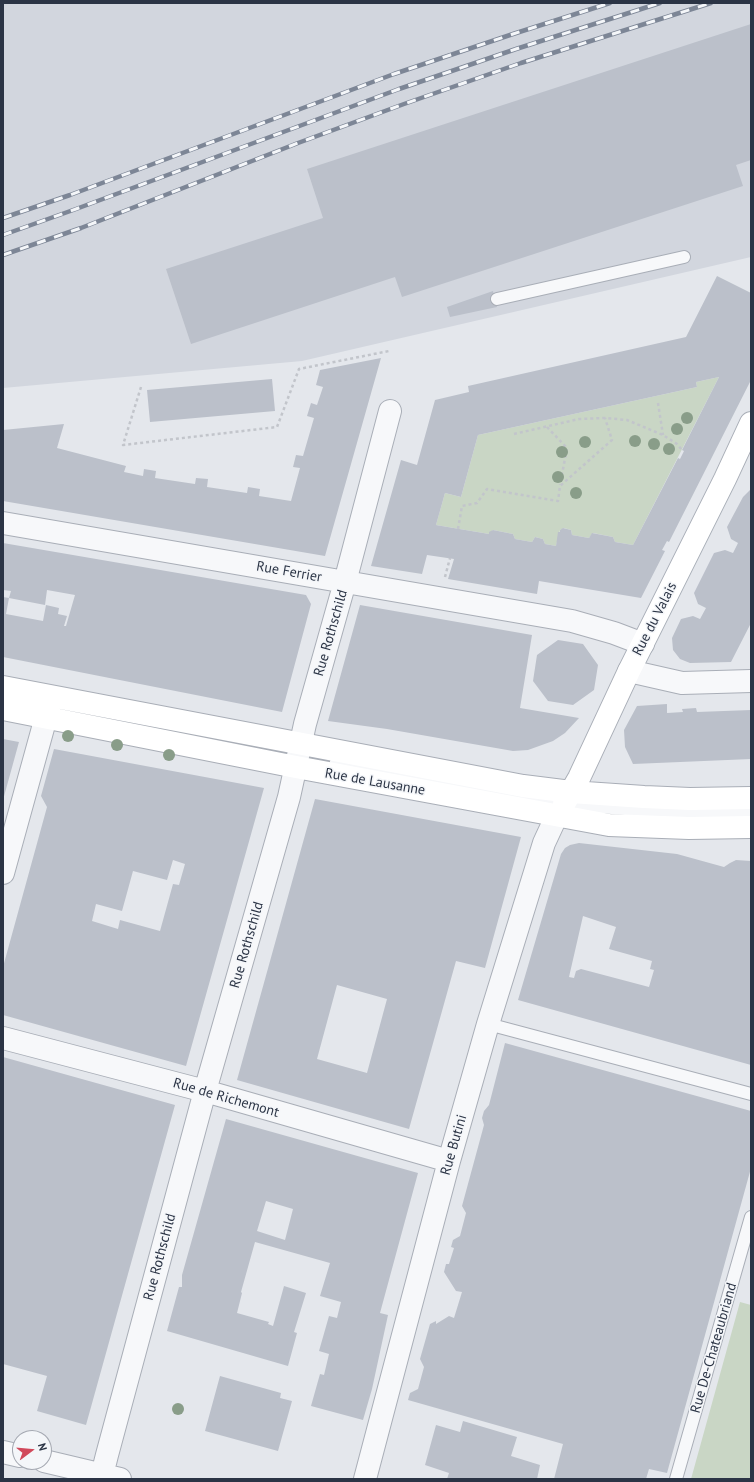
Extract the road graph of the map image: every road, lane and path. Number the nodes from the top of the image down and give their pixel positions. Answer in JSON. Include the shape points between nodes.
{"nodes":[{"id":1,"x":684,"y":257,"type":"dead end"},
{"id":2,"x":497,"y":298,"type":"dead end"},
{"id":3,"x":389,"y":352,"type":"dead end"},
{"id":4,"x":141,"y":387,"type":"dead end"},
{"id":5,"x":658,"y":403,"type":"dead end"},
{"id":6,"x":390,"y":411,"type":"dead end"},
{"id":7,"x":605,"y":418,"type":"junction"},
{"id":8,"x":751,"y":423,"type":"edge"},
{"id":9,"x":546,"y":426,"type":"junction"},
{"id":10,"x":514,"y":434,"type":"dead end"},
{"id":11,"x":663,"y":435,"type":"junction"},
{"id":12,"x":745,"y":448,"type":"edge"},
{"id":13,"x":682,"y":450,"type":"dead end"},
{"id":14,"x":560,"y":486,"type":"junction"},
{"id":15,"x":3,"y":523,"type":"edge"},
{"id":16,"x":458,"y":528,"type":"dead end"},
{"id":17,"x":450,"y":558,"type":"dead end"},
{"id":18,"x":444,"y":581,"type":"dead end"},
{"id":19,"x":345,"y":582,"type":"junction"},
{"id":20,"x":643,"y":644,"type":"junction"},
{"id":21,"x":629,"y":671,"type":"junction"},
{"id":22,"x":751,"y":681,"type":"edge"},
{"id":23,"x":3,"y":687,"type":"edge"},
{"id":24,"x":3,"y":698,"type":"edge"},
{"id":25,"x":49,"y":707,"type":"junction"},
{"id":26,"x":3,"y":709,"type":"edge"},
{"id":27,"x":298,"y":755,"type":"junction"},
{"id":28,"x":751,"y":798,"type":"edge"},
{"id":29,"x":564,"y":803,"type":"junction"},
{"id":30,"x":751,"y":811,"type":"edge"},
{"id":31,"x":751,"y":827,"type":"edge"},
{"id":32,"x":3,"y":873,"type":"edge"},
{"id":33,"x":488,"y":1024,"type":"junction"},
{"id":34,"x":3,"y":1038,"type":"edge"},
{"id":35,"x":204,"y":1091,"type":"junction"},
{"id":36,"x":751,"y":1094,"type":"edge"},
{"id":37,"x":449,"y":1161,"type":"junction"},
{"id":38,"x":751,"y":1218,"type":"edge"},
{"id":39,"x":52,"y":1463,"type":"edge"},
{"id":40,"x":108,"y":1478,"type":"edge"},
{"id":41,"x":365,"y":1479,"type":"edge"},
{"id":42,"x":676,"y":1479,"type":"edge"}],
"edges":[{"from":1,"to":2,"type":"lane"},
{"from":3,"to":4,"type":"path","via":[[298,369],[278,427],[123,445]]},
{"from":5,"to":11,"type":"path"},
{"from":6,"to":19,"type":"street","name":"Rue Rothschild"},
{"from":7,"to":9,"type":"path","via":[[579,419]]},
{"from":7,"to":11,"type":"path","via":[[628,420]]},
{"from":7,"to":14,"type":"path","via":[[612,440]]},
{"from":8,"to":12,"type":"main road","name":"Rue du Valais"},
{"from":9,"to":10,"type":"path"},
{"from":9,"to":14,"type":"path","via":[[567,448]]},
{"from":11,"to":13,"type":"path","via":[[678,444]]},
{"from":12,"to":20,"type":"main road","name":"Rue du Valais"},
{"from":14,"to":16,"type":"path","via":[[558,501],[487,489],[477,503],[462,506]]},
{"from":15,"to":19,"type":"street","name":"Rue Ferrier"},
{"from":17,"to":18,"type":"path"},
{"from":19,"to":20,"type":"street","name":"Rue Ferrier","via":[[572,621]]},
{"from":19,"to":27,"type":"street","name":"Rue Rothschild"},
{"from":20,"to":21,"type":"main road","name":"Rue du Valais"},
{"from":21,"to":22,"type":"street","via":[[682,683]]},
{"from":21,"to":29,"type":"main road","name":"Rue du Valais"},
{"from":23,"to":25,"type":"main road"},
{"from":24,"to":25,"type":"lane"},
{"from":25,"to":26,"type":"main road"},
{"from":25,"to":27,"type":"main road"},
{"from":25,"to":32,"type":"street"},
{"from":27,"to":29,"type":"main road","via":[[490,780]]},
{"from":27,"to":35,"type":"street","name":"Rue Rothschild","via":[[287,803]]},
{"from":28,"to":29,"type":"main road"},
{"from":29,"to":30,"type":"lane","via":[[652,811]]},
{"from":29,"to":31,"type":"main road","via":[[619,826]]},
{"from":29,"to":33,"type":"street","name":"Rue Butini","via":[[544,843]]},
{"from":33,"to":36,"type":"lane"},
{"from":33,"to":37,"type":"street","name":"Rue Butini"},
{"from":34,"to":35,"type":"street","name":"Rue de Richemont"},
{"from":35,"to":37,"type":"street","name":"Rue de Richemont"},
{"from":35,"to":40,"type":"street","name":"Rue Rothschild"},
{"from":37,"to":41,"type":"street","name":"Rue Butini"},
{"from":38,"to":42,"type":"lane","name":"Rue De-Chateaubriand"},
{"from":39,"to":40,"type":"street"}]}
